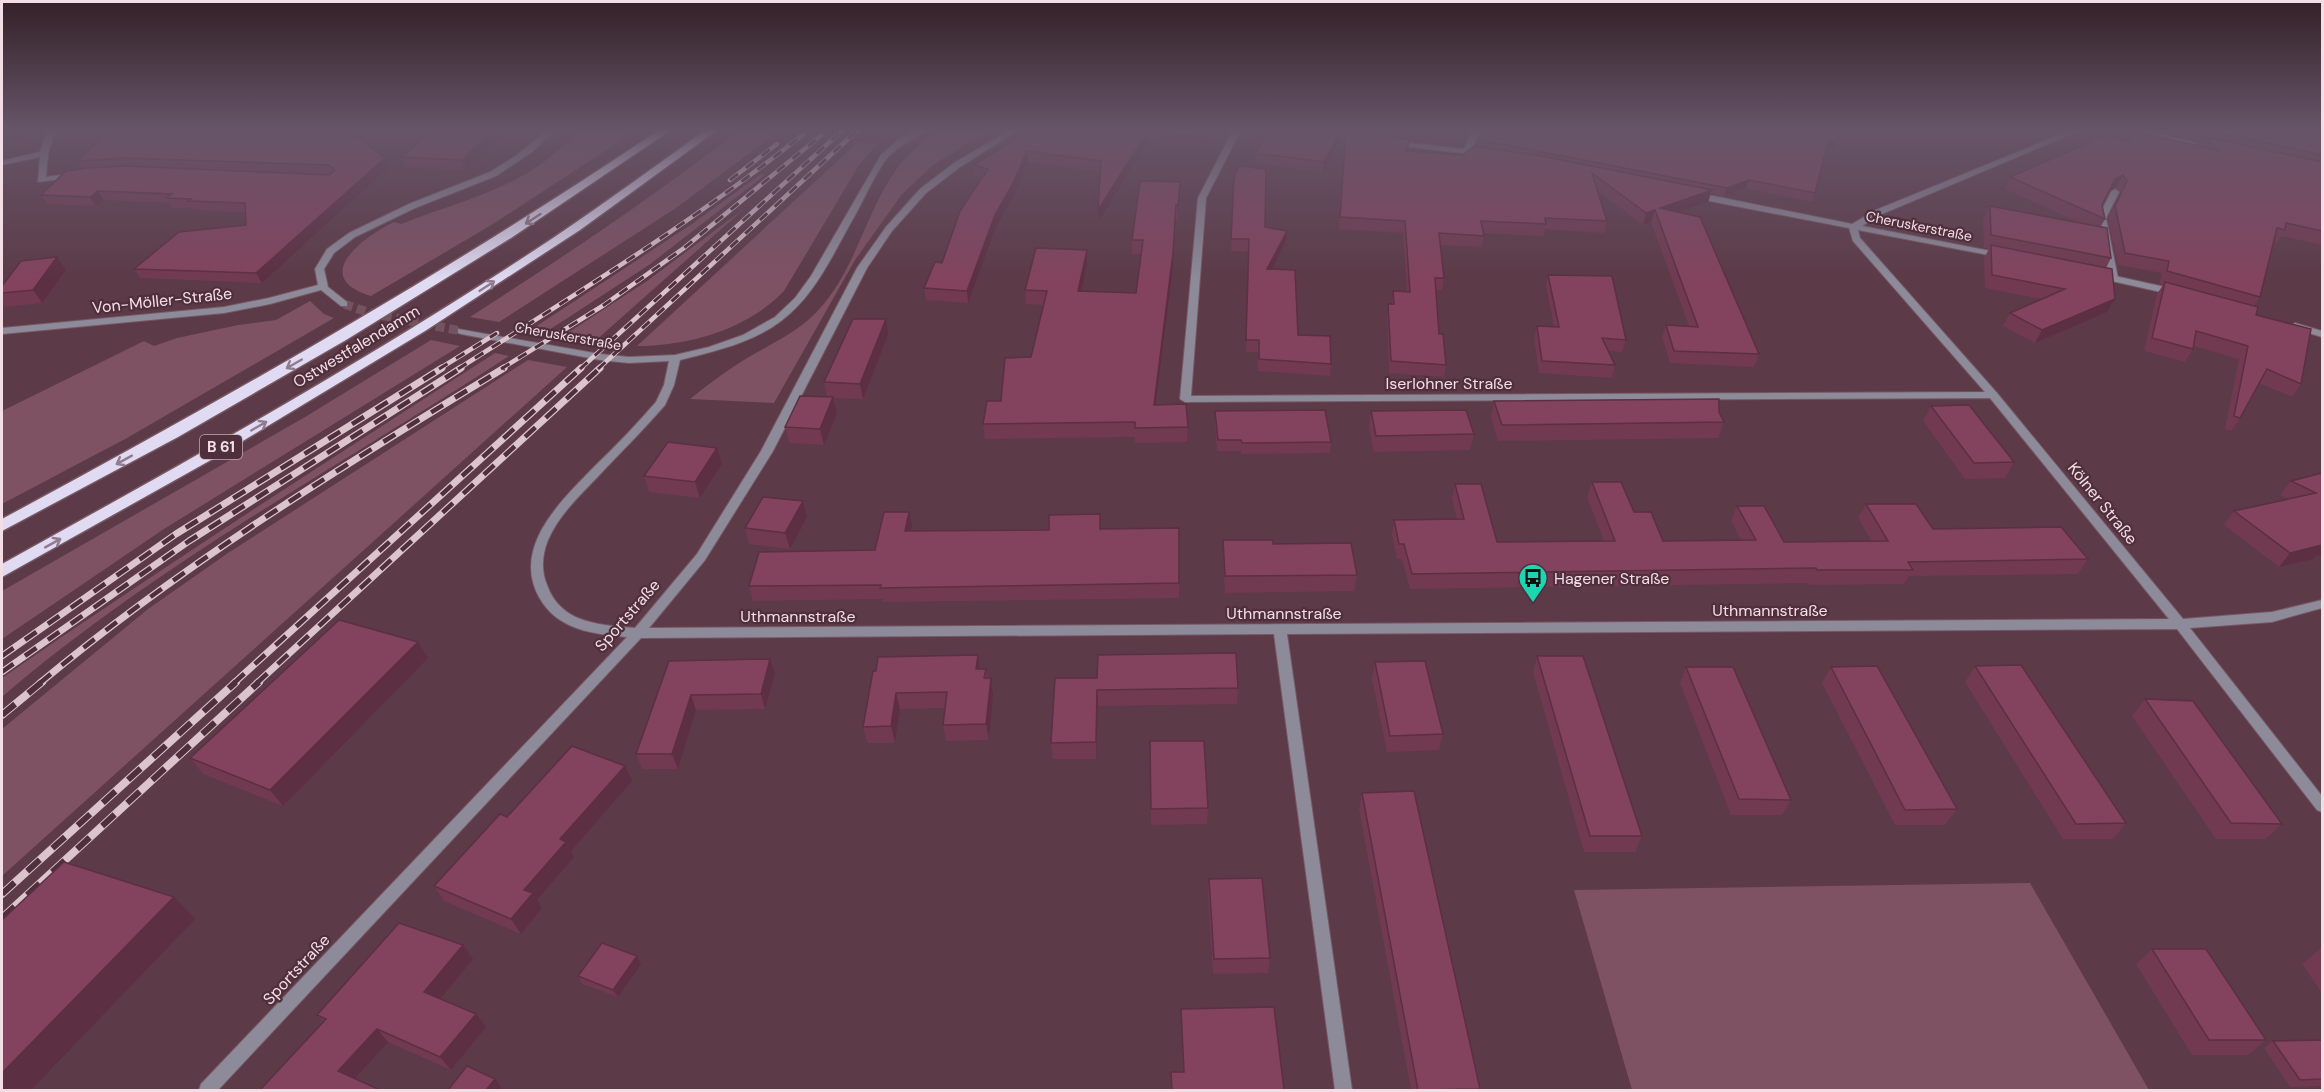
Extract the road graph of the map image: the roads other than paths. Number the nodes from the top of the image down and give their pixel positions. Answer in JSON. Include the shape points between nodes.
{"nodes":[{"id":1,"x":481,"y":179,"type":"edge"},
{"id":2,"x":595,"y":179,"type":"edge"},
{"id":3,"x":643,"y":179,"type":"edge"},
{"id":4,"x":871,"y":179,"type":"edge"},
{"id":5,"x":939,"y":179,"type":"edge"},
{"id":6,"x":1212,"y":179,"type":"edge"},
{"id":7,"x":1959,"y":179,"type":"edge"},
{"id":8,"x":2115,"y":192,"type":"edge"},
{"id":9,"x":1685,"y":194,"type":"edge"},
{"id":10,"x":1852,"y":227,"type":"junction"},
{"id":11,"x":2016,"y":259,"type":"edge"},
{"id":12,"x":2081,"y":272,"type":"edge"},
{"id":13,"x":2113,"y":278,"type":"junction"},
{"id":14,"x":323,"y":287,"type":"junction"},
{"id":15,"x":2188,"y":296,"type":"edge"},
{"id":16,"x":344,"y":304,"type":"tunnel mouth"},
{"id":17,"x":2282,"y":322,"type":"edge"},
{"id":18,"x":2,"y":331,"type":"edge"},
{"id":19,"x":461,"y":331,"type":"tunnel mouth"},
{"id":20,"x":2322,"y":334,"type":"edge"},
{"id":21,"x":675,"y":358,"type":"junction"},
{"id":22,"x":1993,"y":395,"type":"junction"},
{"id":23,"x":2,"y":526,"type":"edge"},
{"id":24,"x":2,"y":571,"type":"edge"},
{"id":25,"x":2322,"y":604,"type":"edge"},
{"id":26,"x":2180,"y":624,"type":"junction"},
{"id":27,"x":1280,"y":629,"type":"junction"},
{"id":28,"x":638,"y":633,"type":"junction"},
{"id":29,"x":2322,"y":806,"type":"edge"},
{"id":30,"x":207,"y":1090,"type":"edge"},
{"id":31,"x":1343,"y":1090,"type":"edge"}],
"edges":[{"from":1,"to":14,"type":"street","via":[[370,223],[342,240],[325,256],[319,275]]},
{"from":2,"to":23,"type":"highway","name":"Ostwestfalendamm","number":"B 61","one_way":true,"via":[[439,279],[228,403]]},
{"from":24,"to":3,"type":"highway","name":"Ostwestfalendamm","number":"B 61","one_way":true,"via":[[262,424],[429,323]]},
{"from":4,"to":21,"type":"street","name":"Cheruskerstraße","via":[[815,277],[785,313],[747,337]]},
{"from":5,"to":28,"type":"street","name":"Sportstraße","via":[[889,229],[862,268],[767,451],[700,557]]},
{"from":6,"to":22,"type":"street","name":"Iserlohner Straße","via":[[1202,198],[1185,399]]},
{"from":7,"to":10,"type":"street"},
{"from":8,"to":13,"type":"street","via":[[2102,218]]},
{"from":9,"to":10,"type":"street","name":"Cheruskerstraße"},
{"from":10,"to":11,"type":"street","name":"Cheruskerstraße"},
{"from":10,"to":22,"type":"street","name":"Kölner Straße","via":[[1856,239]]},
{"from":12,"to":13,"type":"street"},
{"from":13,"to":15,"type":"street"},
{"from":14,"to":16,"type":"street"},
{"from":14,"to":18,"type":"street","name":"Von-Möller-Straße","via":[[224,310]]},
{"from":17,"to":20,"type":"street"},
{"from":19,"to":21,"type":"street","name":"Cheruskerstraße","via":[[600,357]]},
{"from":21,"to":28,"type":"street","name":"Uthmannstraße","via":[[661,403],[562,506],[546,531],[537,559],[541,589],[552,610],[583,626]]},
{"from":22,"to":26,"type":"street","name":"Kölner Straße"},
{"from":25,"to":26,"type":"street","name":"Uthmannstraße","via":[[2272,617]]},
{"from":26,"to":27,"type":"street","name":"Uthmannstraße"},
{"from":26,"to":29,"type":"street","name":"Kölner Straße"},
{"from":27,"to":28,"type":"street","name":"Uthmannstraße"},
{"from":27,"to":31,"type":"street"},
{"from":28,"to":30,"type":"street","name":"Sportstraße"}]}
